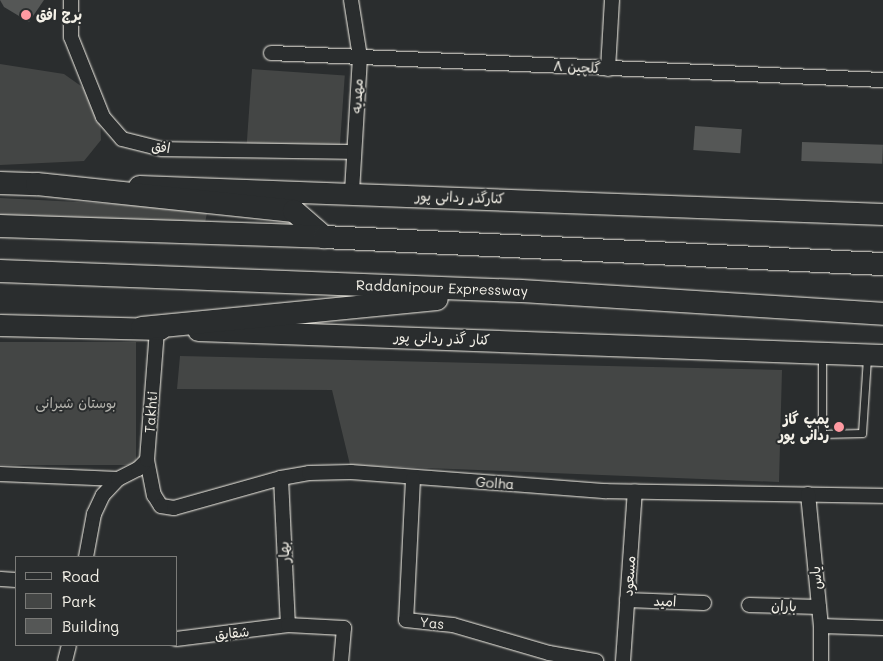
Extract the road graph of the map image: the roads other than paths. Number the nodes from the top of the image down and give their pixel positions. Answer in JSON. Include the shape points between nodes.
{"nodes":[{"id":1,"x":71,"y":0,"type":"edge"},
{"id":2,"x":351,"y":0,"type":"edge"},
{"id":3,"x":612,"y":0,"type":"edge"},
{"id":4,"x":271,"y":53,"type":"dead end"},
{"id":5,"x":360,"y":57,"type":"junction"},
{"id":6,"x":608,"y":69,"type":"junction"},
{"id":7,"x":883,"y":80,"type":"edge"},
{"id":8,"x":354,"y":152,"type":"junction"},
{"id":9,"x":0,"y":183,"type":"edge"},
{"id":10,"x":37,"y":184,"type":"junction"},
{"id":11,"x":352,"y":193,"type":"junction"},
{"id":12,"x":883,"y":214,"type":"edge"},
{"id":13,"x":0,"y":226,"type":"edge"},
{"id":14,"x":324,"y":237,"type":"junction"},
{"id":15,"x":883,"y":264,"type":"edge"},
{"id":16,"x":0,"y":271,"type":"edge"},
{"id":17,"x":521,"y":291,"type":"junction"},
{"id":18,"x":883,"y":314,"type":"edge"},
{"id":19,"x":0,"y":325,"type":"edge"},
{"id":20,"x":150,"y":328,"type":"junction"},
{"id":21,"x":822,"y":352,"type":"junction"},
{"id":22,"x":875,"y":355,"type":"edge"},
{"id":23,"x":147,"y":460,"type":"junction"},
{"id":24,"x":0,"y":474,"type":"edge"},
{"id":25,"x":281,"y":478,"type":"junction"},
{"id":26,"x":118,"y":479,"type":"junction"},
{"id":27,"x":413,"y":479,"type":"junction"},
{"id":28,"x":635,"y":491,"type":"junction"},
{"id":29,"x":808,"y":494,"type":"junction"},
{"id":30,"x":883,"y":496,"type":"edge"},
{"id":31,"x":86,"y":556,"type":"edge"},
{"id":32,"x":0,"y":579,"type":"edge"},
{"id":33,"x":15,"y":580,"type":"edge"},
{"id":34,"x":627,"y":600,"type":"junction"},
{"id":35,"x":704,"y":603,"type":"dead end"},
{"id":36,"x":749,"y":604,"type":"dead end"},
{"id":37,"x":819,"y":607,"type":"junction"},
{"id":38,"x":288,"y":625,"type":"junction"},
{"id":39,"x":821,"y":626,"type":"junction"},
{"id":40,"x":883,"y":628,"type":"edge"},
{"id":41,"x":178,"y":639,"type":"edge"},
{"id":42,"x":69,"y":646,"type":"edge"},
{"id":43,"x":65,"y":661,"type":"edge"},
{"id":44,"x":341,"y":661,"type":"edge"},
{"id":45,"x":596,"y":661,"type":"edge"},
{"id":46,"x":623,"y":661,"type":"edge"},
{"id":47,"x":821,"y":661,"type":"edge"}],
"edges":[{"from":1,"to":8,"type":"street","name":"افق","via":[[71,37],[103,117],[122,139],[162,149]]},
{"from":2,"to":5,"type":"street","name":"مهدیه"},
{"from":3,"to":6,"type":"street"},
{"from":4,"to":5,"type":"street","name":"گلچین ۸"},
{"from":5,"to":6,"type":"street","name":"گلچین ۸"},
{"from":5,"to":8,"type":"street","name":"مهدیه"},
{"from":6,"to":7,"type":"street","name":"گلچین ۸"},
{"from":8,"to":11,"type":"street","name":"مهدیه"},
{"from":9,"to":10,"type":"highway"},
{"from":10,"to":11,"type":"main road","name":"کنارگذر ردانی پور"},
{"from":10,"to":14,"type":"highway","via":[[294,211]]},
{"from":11,"to":12,"type":"main road","name":"کنارگذر ردانی پور"},
{"from":13,"to":14,"type":"highway"},
{"from":14,"to":15,"type":"highway"},
{"from":16,"to":17,"type":"highway","name":"Raddanipour Expressway"},
{"from":17,"to":18,"type":"highway","name":"Raddanipour Expressway"},
{"from":17,"to":20,"type":"highway"},
{"from":19,"to":20,"type":"main road","name":"کنار گذر ردانی پور"},
{"from":20,"to":21,"type":"main road","name":"کنار گذر ردانی پور"},
{"from":20,"to":23,"type":"street","name":"Takhti"},
{"from":21,"to":22,"type":"main road","name":"کنار گذر ردانی پور"},
{"from":21,"to":22,"type":"lane","via":[[822,434],[862,433]]},
{"from":23,"to":25,"type":"street","name":"Golha","via":[[154,495],[161,506],[174,508]]},
{"from":23,"to":26,"type":"street","via":[[138,469]]},
{"from":24,"to":26,"type":"street"},
{"from":25,"to":27,"type":"street","name":"Golha","via":[[309,473],[351,472]]},
{"from":25,"to":38,"type":"street","name":"بهار"},
{"from":26,"to":31,"type":"street","via":[[103,495],[94,514]]},
{"from":27,"to":28,"type":"street","name":"Golha"},
{"from":27,"to":45,"type":"street","name":"Yas","via":[[406,620],[453,625],[549,653]]},
{"from":28,"to":29,"type":"street","name":"Golha"},
{"from":28,"to":34,"type":"street","name":"مسعود"},
{"from":29,"to":30,"type":"street","name":"Golha"},
{"from":29,"to":37,"type":"street","name":"یاس"},
{"from":32,"to":33,"type":"street"},
{"from":34,"to":35,"type":"street","name":"امید"},
{"from":34,"to":46,"type":"street","name":"مسعود"},
{"from":36,"to":37,"type":"street","name":"باران"},
{"from":37,"to":39,"type":"street","name":"یاس"},
{"from":38,"to":41,"type":"street","name":"شقایق"},
{"from":38,"to":44,"type":"street","name":"شقایق","via":[[344,628]]},
{"from":39,"to":40,"type":"street"},
{"from":39,"to":47,"type":"street","name":"یاس"},
{"from":42,"to":43,"type":"street"}]}
